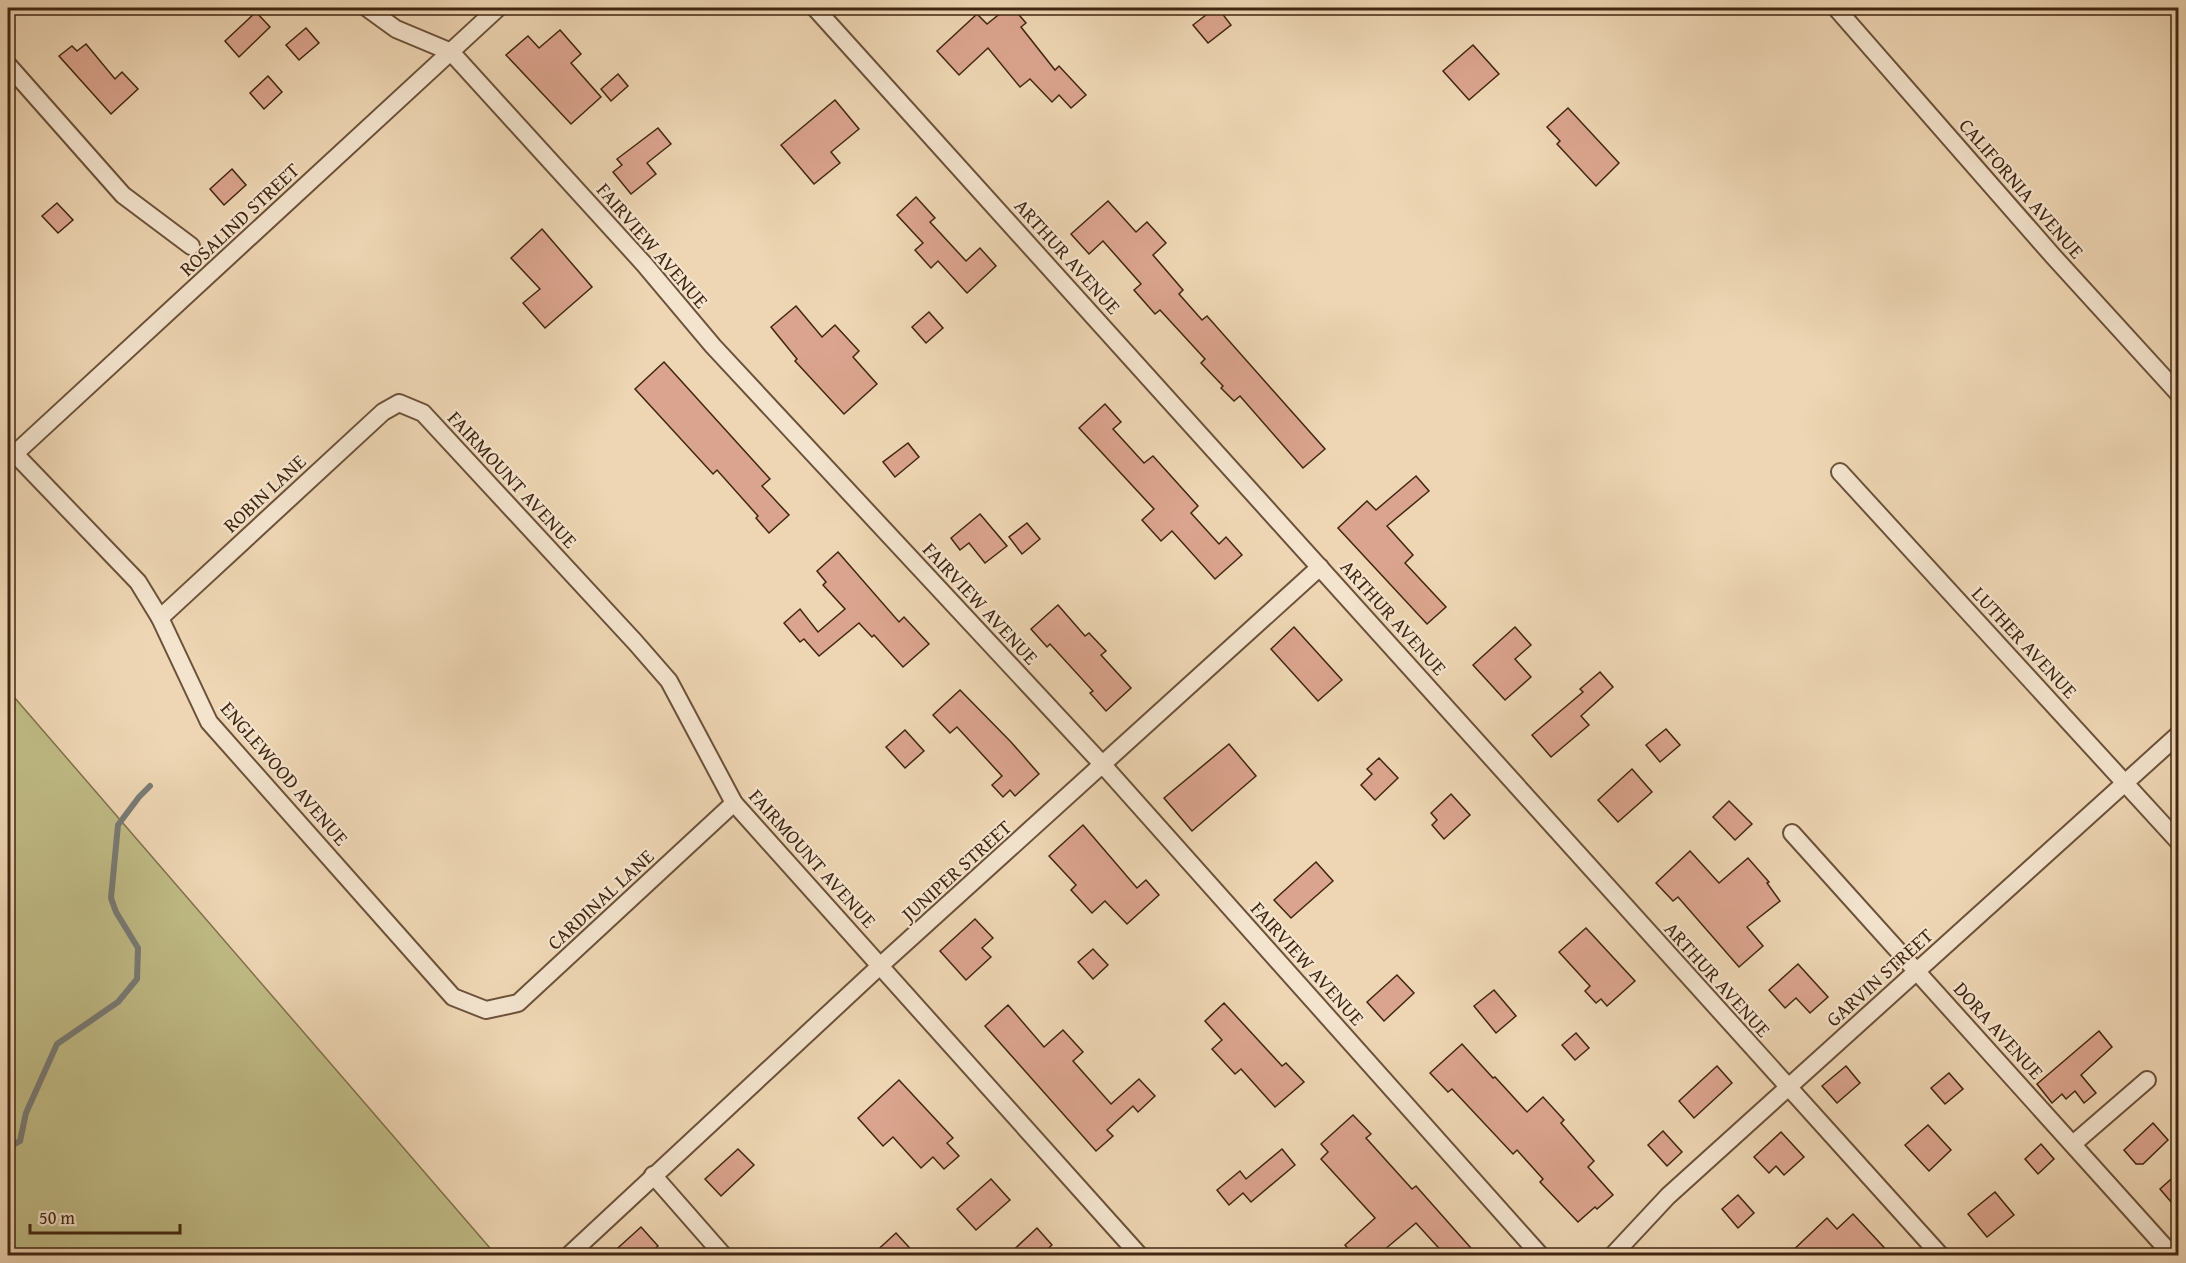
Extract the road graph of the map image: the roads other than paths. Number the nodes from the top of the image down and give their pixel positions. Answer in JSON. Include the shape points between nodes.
{"nodes":[{"id":1,"x":367,"y":8,"type":"edge"},
{"id":2,"x":498,"y":8,"type":"edge"},
{"id":3,"x":815,"y":8,"type":"edge"},
{"id":4,"x":1836,"y":8,"type":"edge"},
{"id":5,"x":451,"y":52,"type":"junction"},
{"id":6,"x":8,"y":65,"type":"edge"},
{"id":7,"x":190,"y":246,"type":"dead end"},
{"id":8,"x":2178,"y":393,"type":"edge"},
{"id":9,"x":399,"y":404,"type":"joint"},
{"id":10,"x":11,"y":457,"type":"edge"},
{"id":11,"x":1840,"y":472,"type":"dead end"},
{"id":12,"x":1320,"y":567,"type":"junction"},
{"id":13,"x":160,"y":618,"type":"junction"},
{"id":14,"x":2178,"y":735,"type":"edge"},
{"id":15,"x":1103,"y":765,"type":"junction"},
{"id":16,"x":2126,"y":782,"type":"junction"},
{"id":17,"x":734,"y":803,"type":"junction"},
{"id":18,"x":1792,"y":832,"type":"dead end"},
{"id":19,"x":2178,"y":841,"type":"edge"},
{"id":20,"x":881,"y":965,"type":"junction"},
{"id":21,"x":1918,"y":971,"type":"junction"},
{"id":22,"x":486,"y":1010,"type":"joint"},
{"id":23,"x":2147,"y":1080,"type":"dead end"},
{"id":24,"x":1788,"y":1087,"type":"junction"},
{"id":25,"x":2073,"y":1144,"type":"junction"},
{"id":26,"x":653,"y":1175,"type":"junction"},
{"id":27,"x":568,"y":1256,"type":"edge"},
{"id":28,"x":724,"y":1256,"type":"edge"},
{"id":29,"x":1140,"y":1256,"type":"edge"},
{"id":30,"x":1541,"y":1256,"type":"edge"},
{"id":31,"x":1612,"y":1256,"type":"edge"},
{"id":32,"x":1941,"y":1256,"type":"edge"},
{"id":33,"x":2173,"y":1256,"type":"edge"}],
"edges":[{"from":1,"to":5,"type":"street","name":"FAIRVIEW AVENUE","via":[[396,29]]},
{"from":2,"to":5,"type":"street","name":"ROSALIND STREET"},
{"from":3,"to":12,"type":"street","name":"ARTHUR AVENUE"},
{"from":4,"to":8,"type":"street","name":"CALIFORNIA AVENUE"},
{"from":5,"to":10,"type":"street","name":"ROSALIND STREET"},
{"from":5,"to":15,"type":"street","name":"FAIRVIEW AVENUE","via":[[644,264],[713,346]]},
{"from":6,"to":7,"type":"street","via":[[123,195]]},
{"from":9,"to":13,"type":"street","name":"ROBIN LANE","via":[[383,412]]},
{"from":9,"to":17,"type":"street","name":"FAIRMOUNT AVENUE","via":[[423,413],[669,681]]},
{"from":10,"to":13,"type":"street","name":"ENGLEWOOD AVENUE","via":[[138,582]]},
{"from":11,"to":16,"type":"street","name":"LUTHER AVENUE"},
{"from":12,"to":15,"type":"street","name":"JUNIPER STREET"},
{"from":12,"to":24,"type":"street","name":"ARTHUR AVENUE"},
{"from":13,"to":22,"type":"street","name":"ENGLEWOOD AVENUE","via":[[209,722],[453,997]]},
{"from":14,"to":16,"type":"street","name":"GARVIN STREET"},
{"from":15,"to":20,"type":"street","name":"JUNIPER STREET"},
{"from":15,"to":30,"type":"street","name":"FAIRVIEW AVENUE"},
{"from":16,"to":19,"type":"street","name":"LUTHER AVENUE"},
{"from":16,"to":21,"type":"street","name":"GARVIN STREET"},
{"from":17,"to":20,"type":"street","name":"FAIRMOUNT AVENUE"},
{"from":17,"to":22,"type":"street","name":"CARDINAL LANE","via":[[518,1004]]},
{"from":18,"to":21,"type":"street","name":"DORA AVENUE"},
{"from":20,"to":26,"type":"street","name":"JUNIPER STREET"},
{"from":20,"to":29,"type":"street","name":"FAIRMOUNT AVENUE"},
{"from":21,"to":24,"type":"street","name":"GARVIN STREET"},
{"from":21,"to":25,"type":"street","name":"DORA AVENUE"},
{"from":23,"to":25,"type":"street"},
{"from":24,"to":31,"type":"street","name":"GARVIN STREET","via":[[1668,1196]]},
{"from":24,"to":32,"type":"street","name":"ARTHUR AVENUE"},
{"from":25,"to":33,"type":"street","name":"DORA AVENUE"},
{"from":26,"to":27,"type":"street","name":"JUNIPER STREET"},
{"from":26,"to":28,"type":"street"}]}
